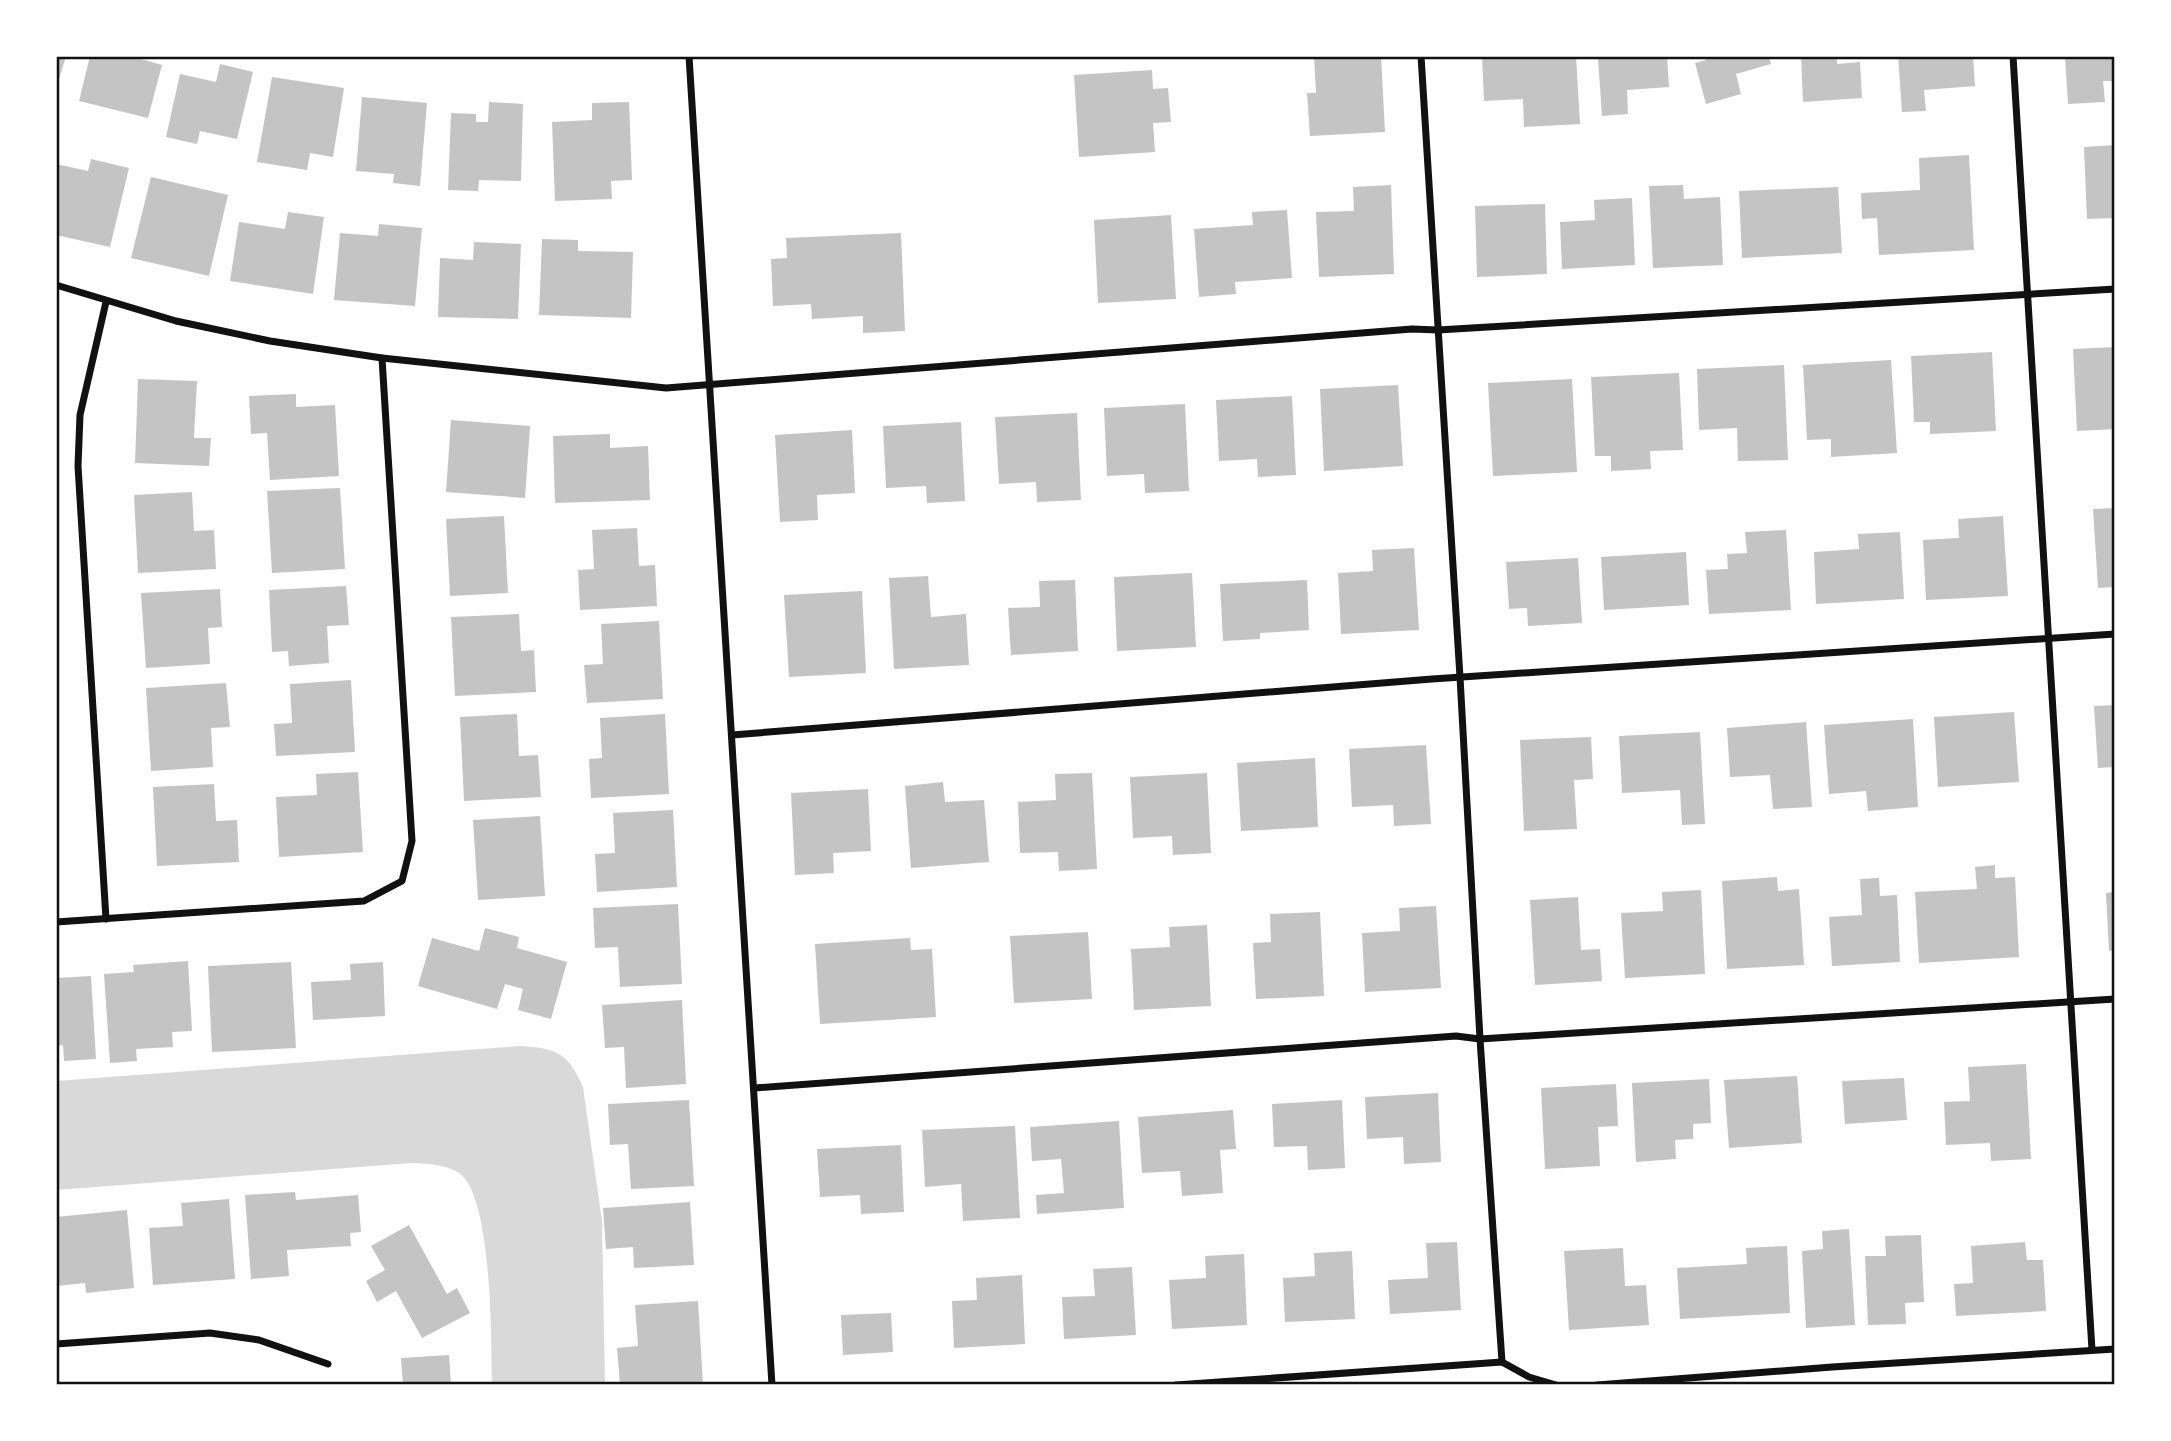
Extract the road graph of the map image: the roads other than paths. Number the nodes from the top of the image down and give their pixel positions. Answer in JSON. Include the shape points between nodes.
{"nodes":[{"id":1,"x":689,"y":56,"type":"edge"},
{"id":2,"x":1421,"y":56,"type":"edge"},
{"id":3,"x":2013,"y":56,"type":"edge"},
{"id":4,"x":56,"y":285,"type":"edge"},
{"id":5,"x":2115,"y":289,"type":"edge"},
{"id":6,"x":2029,"y":295,"type":"junction"},
{"id":7,"x":106,"y":302,"type":"junction"},
{"id":8,"x":1438,"y":330,"type":"junction"},
{"id":9,"x":382,"y":358,"type":"junction"},
{"id":10,"x":711,"y":386,"type":"junction"},
{"id":11,"x":2115,"y":634,"type":"edge"},
{"id":12,"x":2049,"y":638,"type":"junction"},
{"id":13,"x":1460,"y":677,"type":"junction"},
{"id":14,"x":732,"y":735,"type":"junction"},
{"id":15,"x":106,"y":919,"type":"junction"},
{"id":16,"x":56,"y":922,"type":"edge"},
{"id":17,"x":2115,"y":999,"type":"edge"},
{"id":18,"x":2071,"y":1002,"type":"junction"},
{"id":19,"x":1480,"y":1039,"type":"junction"},
{"id":20,"x":754,"y":1088,"type":"junction"},
{"id":21,"x":56,"y":1344,"type":"edge"},
{"id":22,"x":2115,"y":1349,"type":"edge"},
{"id":23,"x":2092,"y":1350,"type":"junction"},
{"id":24,"x":1502,"y":1362,"type":"junction"},
{"id":25,"x":328,"y":1364,"type":"dead end"},
{"id":26,"x":1328,"y":1374,"type":"junction"},
{"id":27,"x":772,"y":1385,"type":"edge"},
{"id":28,"x":1176,"y":1385,"type":"edge"},
{"id":29,"x":1328,"y":1385,"type":"edge"},
{"id":30,"x":1556,"y":1385,"type":"edge"},
{"id":31,"x":1597,"y":1385,"type":"edge"}],
"edges":[{"from":1,"to":10,"type":"street"},
{"from":2,"to":8,"type":"street"},
{"from":3,"to":6,"type":"street"},
{"from":4,"to":7,"type":"street"},
{"from":5,"to":6,"type":"street"},
{"from":6,"to":8,"type":"street"},
{"from":6,"to":12,"type":"street"},
{"from":7,"to":9,"type":"street","via":[[270,341]]},
{"from":7,"to":15,"type":"street","via":[[80,415],[78,466]]},
{"from":8,"to":10,"type":"street"},
{"from":8,"to":13,"type":"street"},
{"from":9,"to":10,"type":"street","via":[[666,388]]},
{"from":9,"to":15,"type":"street","via":[[412,841],[402,881],[364,901]]},
{"from":10,"to":14,"type":"street"},
{"from":11,"to":12,"type":"street"},
{"from":12,"to":13,"type":"street"},
{"from":12,"to":18,"type":"street"},
{"from":13,"to":14,"type":"street"},
{"from":13,"to":19,"type":"street"},
{"from":14,"to":20,"type":"street"},
{"from":15,"to":16,"type":"street"},
{"from":17,"to":18,"type":"street"},
{"from":18,"to":19,"type":"street"},
{"from":18,"to":23,"type":"street"},
{"from":19,"to":20,"type":"street","via":[[1456,1036]]},
{"from":19,"to":24,"type":"street"},
{"from":20,"to":27,"type":"street"},
{"from":21,"to":25,"type":"street","via":[[210,1333],[259,1340]]},
{"from":22,"to":23,"type":"street"},
{"from":23,"to":31,"type":"street"},
{"from":24,"to":26,"type":"street"},
{"from":24,"to":30,"type":"street"},
{"from":26,"to":28,"type":"street"},
{"from":26,"to":29,"type":"street"}]}
